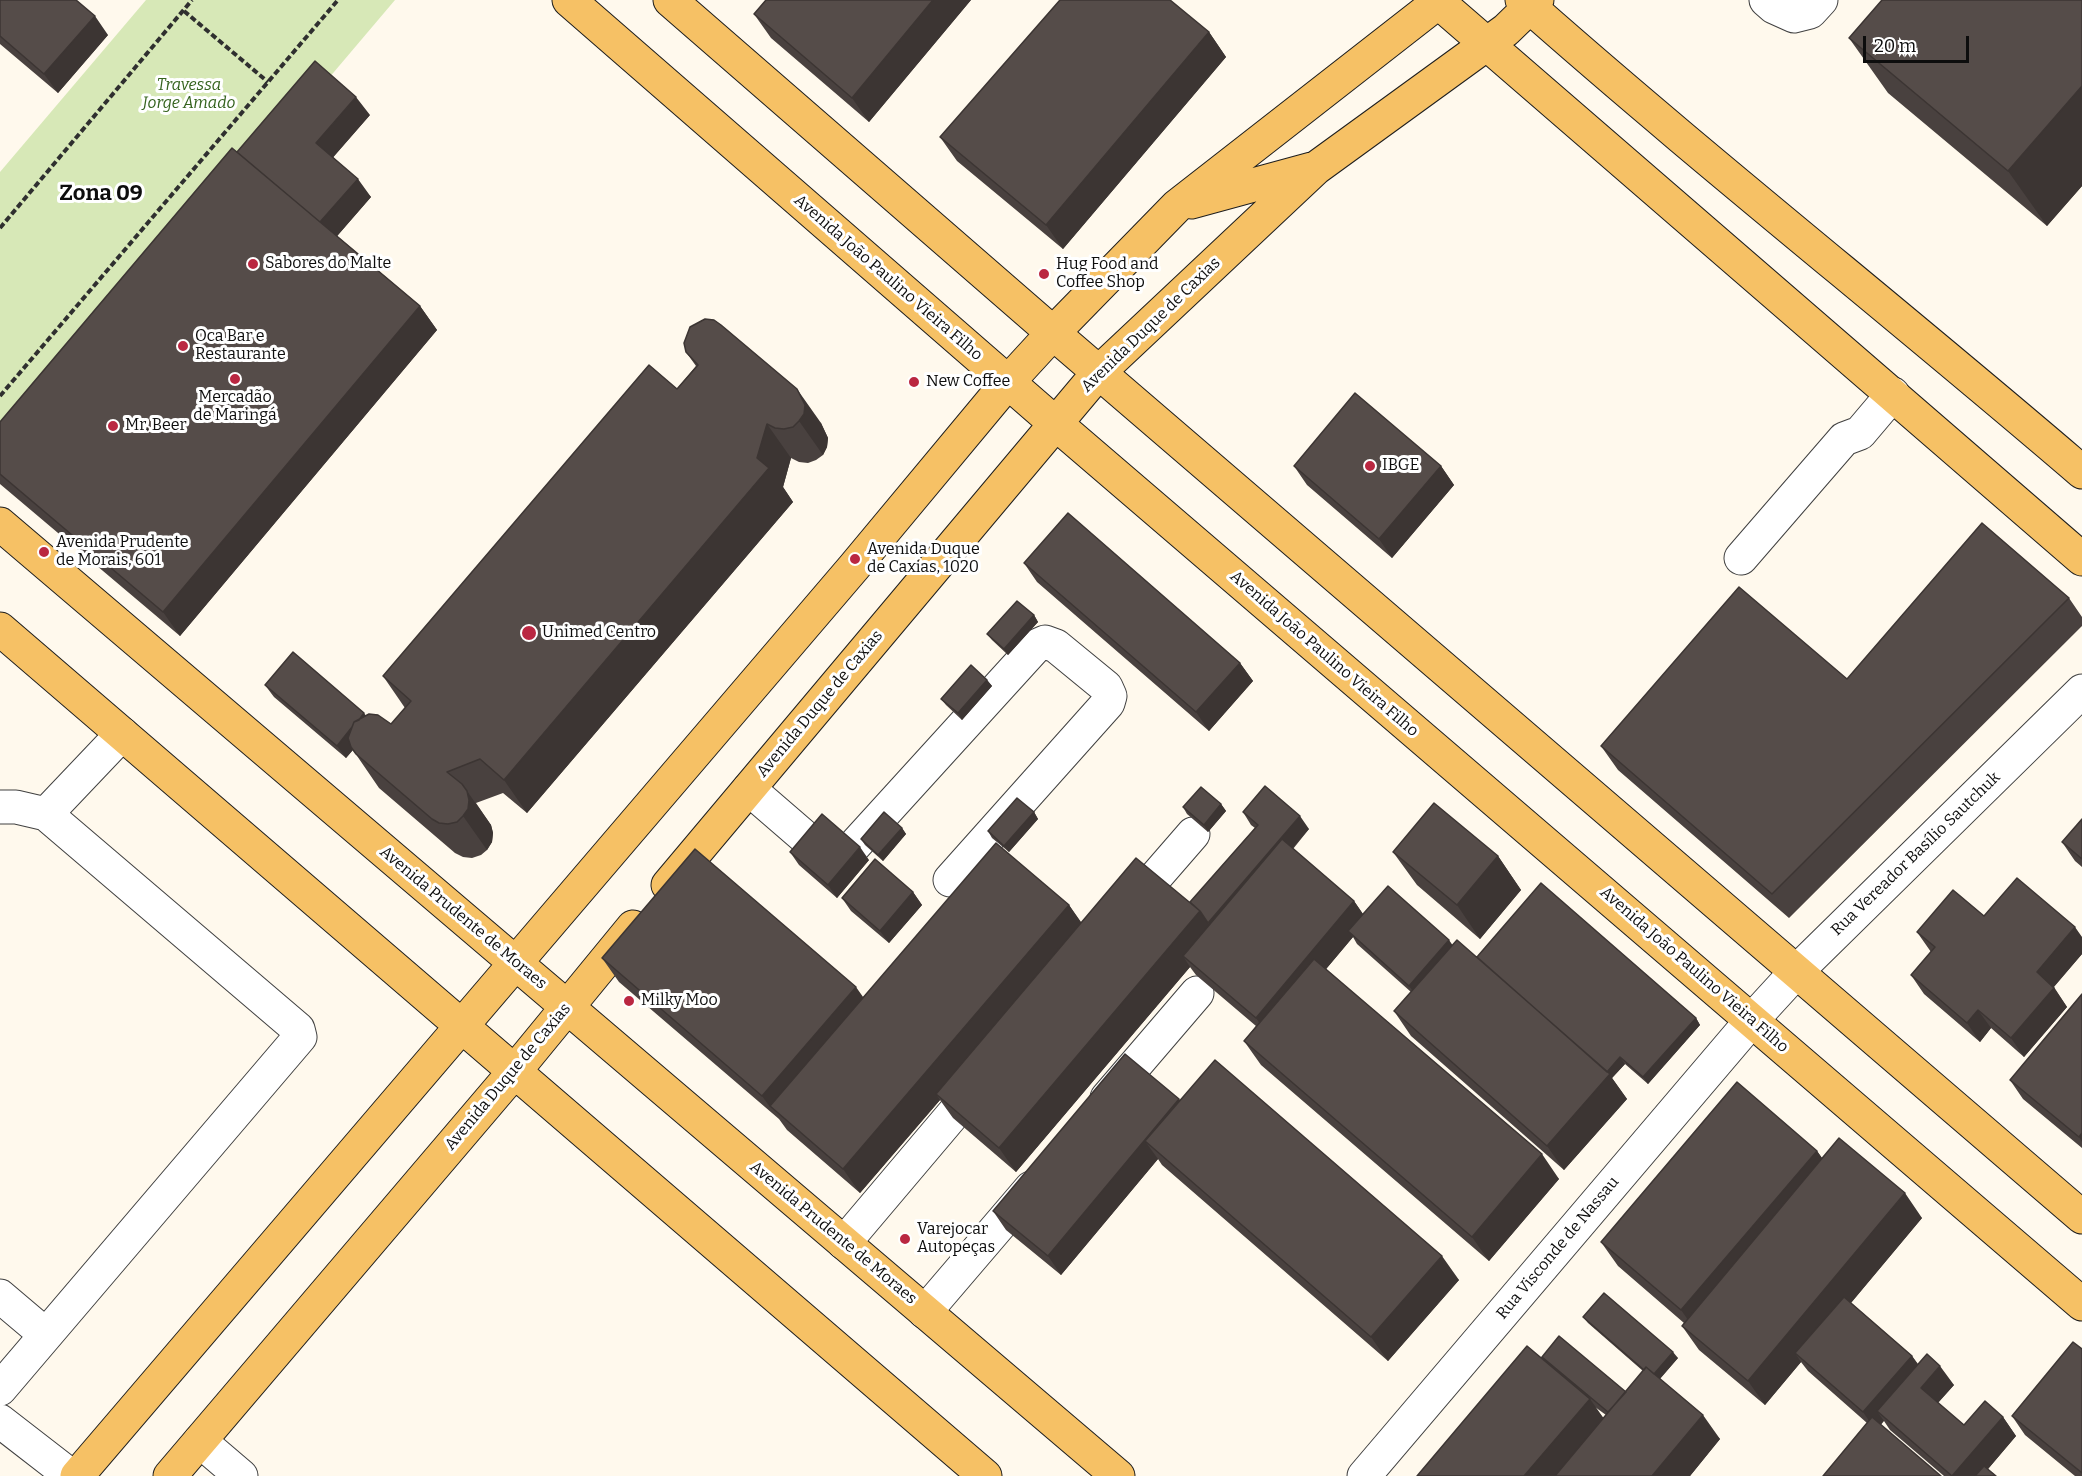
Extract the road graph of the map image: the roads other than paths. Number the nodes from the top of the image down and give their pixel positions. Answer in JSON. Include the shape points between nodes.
{"nodes":[{"id":1,"x":569,"y":0,"type":"edge"},
{"id":2,"x":670,"y":0,"type":"edge"},
{"id":3,"x":1766,"y":0,"type":"edge"},
{"id":4,"x":1821,"y":0,"type":"edge"},
{"id":5,"x":1438,"y":1,"type":"edge"},
{"id":6,"x":1530,"y":2,"type":"edge"},
{"id":7,"x":1488,"y":44,"type":"junction"},
{"id":8,"x":1316,"y":168,"type":"junction"},
{"id":9,"x":1176,"y":206,"type":"junction"},
{"id":10,"x":1053,"y":333,"type":"junction"},
{"id":11,"x":1099,"y":372,"type":"junction"},
{"id":12,"x":1008,"y":382,"type":"junction"},
{"id":13,"x":1893,"y":394,"type":"junction"},
{"id":14,"x":1055,"y":423,"type":"junction"},
{"id":15,"x":2082,"y":472,"type":"edge"},
{"id":16,"x":0,"y":524,"type":"edge"},
{"id":17,"x":1741,"y":558,"type":"dead end"},
{"id":18,"x":2082,"y":559,"type":"edge"},
{"id":19,"x":0,"y":629,"type":"edge"},
{"id":20,"x":2082,"y":691,"type":"edge"},
{"id":21,"x":122,"y":734,"type":"junction"},
{"id":22,"x":749,"y":789,"type":"junction"},
{"id":23,"x":0,"y":807,"type":"edge"},
{"id":24,"x":46,"y":814,"type":"junction"},
{"id":25,"x":1193,"y":834,"type":"dead end"},
{"id":26,"x":815,"y":846,"type":"edge"},
{"id":27,"x":854,"y":846,"type":"edge"},
{"id":28,"x":950,"y":880,"type":"dead end"},
{"id":29,"x":1108,"y":933,"type":"edge"},
{"id":30,"x":515,"y":962,"type":"junction"},
{"id":31,"x":1796,"y":972,"type":"junction"},
{"id":32,"x":1197,"y":993,"type":"edge"},
{"id":33,"x":567,"y":1006,"type":"junction"},
{"id":34,"x":1752,"y":1020,"type":"junction"},
{"id":35,"x":462,"y":1024,"type":"junction"},
{"id":36,"x":1000,"y":1059,"type":"edge"},
{"id":37,"x":514,"y":1072,"type":"junction"},
{"id":38,"x":1088,"y":1121,"type":"edge"},
{"id":39,"x":1049,"y":1166,"type":"edge"},
{"id":40,"x":2082,"y":1217,"type":"edge"},
{"id":41,"x":844,"y":1243,"type":"junction"},
{"id":42,"x":0,"y":1296,"type":"edge"},
{"id":43,"x":2082,"y":1304,"type":"edge"},
{"id":44,"x":925,"y":1312,"type":"junction"},
{"id":45,"x":46,"y":1335,"type":"junction"},
{"id":46,"x":0,"y":1389,"type":"edge"},
{"id":47,"x":0,"y":1421,"type":"edge"},
{"id":48,"x":200,"y":1441,"type":"junction"},
{"id":49,"x":70,"y":1476,"type":"edge"},
{"id":50,"x":77,"y":1476,"type":"edge"},
{"id":51,"x":170,"y":1476,"type":"edge"},
{"id":52,"x":241,"y":1476,"type":"edge"},
{"id":53,"x":985,"y":1476,"type":"edge"},
{"id":54,"x":1118,"y":1476,"type":"edge"},
{"id":55,"x":1364,"y":1476,"type":"edge"}],
"edges":[{"from":1,"to":12,"type":"main road","name":"Avenida João Paulino Vieira Filho"},
{"from":2,"to":10,"type":"main road"},
{"from":3,"to":4,"type":"street","via":[[1794,16],[1809,12]]},
{"from":5,"to":7,"type":"main road"},
{"from":5,"to":9,"type":"main road"},
{"from":6,"to":7,"type":"main road","name":"Avenida Duque de Caxias"},
{"from":6,"to":15,"type":"main road","via":[[1703,156]]},
{"from":7,"to":8,"type":"main road","name":"Avenida Duque de Caxias"},
{"from":7,"to":13,"type":"main road"},
{"from":8,"to":9,"type":"main road"},
{"from":8,"to":11,"type":"main road","name":"Avenida Duque de Caxias"},
{"from":9,"to":10,"type":"main road"},
{"from":10,"to":11,"type":"main road"},
{"from":10,"to":12,"type":"main road"},
{"from":11,"to":14,"type":"main road","name":"Avenida Duque de Caxias"},
{"from":11,"to":31,"type":"main road"},
{"from":12,"to":14,"type":"main road","name":"Avenida João Paulino Vieira Filho"},
{"from":12,"to":30,"type":"main road"},
{"from":13,"to":17,"type":"street","via":[[1860,433],[1844,439]]},
{"from":13,"to":18,"type":"main road"},
{"from":14,"to":22,"type":"main road","name":"Avenida Duque de Caxias"},
{"from":14,"to":34,"type":"main road","name":"Avenida João Paulino Vieira Filho"},
{"from":16,"to":30,"type":"main road","name":"Avenida Prudente de Moraes"},
{"from":19,"to":21,"type":"main road"},
{"from":20,"to":31,"type":"street","name":"Rua Vereador Basílio Sautchuk"},
{"from":21,"to":24,"type":"street"},
{"from":21,"to":35,"type":"main road"},
{"from":22,"to":26,"type":"street"},
{"from":22,"to":33,"type":"main road","name":"Avenida Duque de Caxias"},
{"from":23,"to":24,"type":"street"},
{"from":24,"to":45,"type":"street","via":[[300,1033]]},
{"from":25,"to":29,"type":"street"},
{"from":27,"to":28,"type":"street","via":[[1036,646],[1045,642],[1056,646],[1106,687],[1108,703]]},
{"from":30,"to":33,"type":"main road","name":"Avenida Prudente de Moraes"},
{"from":30,"to":35,"type":"main road"},
{"from":31,"to":34,"type":"street","name":"Rua Vereador Basílio Sautchuk"},
{"from":31,"to":40,"type":"main road"},
{"from":32,"to":38,"type":"street"},
{"from":33,"to":37,"type":"main road","name":"Avenida Duque de Caxias"},
{"from":33,"to":41,"type":"main road","name":"Avenida Prudente de Moraes"},
{"from":34,"to":43,"type":"main road","name":"Avenida João Paulino Vieira Filho"},
{"from":34,"to":55,"type":"street","name":"Rua Visconde de Nassau"},
{"from":35,"to":37,"type":"main road"},
{"from":35,"to":50,"type":"main road"},
{"from":36,"to":41,"type":"street"},
{"from":37,"to":48,"type":"main road","name":"Avenida Duque de Caxias"},
{"from":37,"to":53,"type":"main road"},
{"from":39,"to":44,"type":"street"},
{"from":41,"to":44,"type":"main road","name":"Avenida Prudente de Moraes"},
{"from":42,"to":45,"type":"street"},
{"from":44,"to":54,"type":"main road","name":"Avenida Prudente de Moraes"},
{"from":45,"to":46,"type":"street"},
{"from":47,"to":49,"type":"street"},
{"from":48,"to":51,"type":"main road","name":"Avenida Duque de Caxias"},
{"from":48,"to":52,"type":"street"}]}
